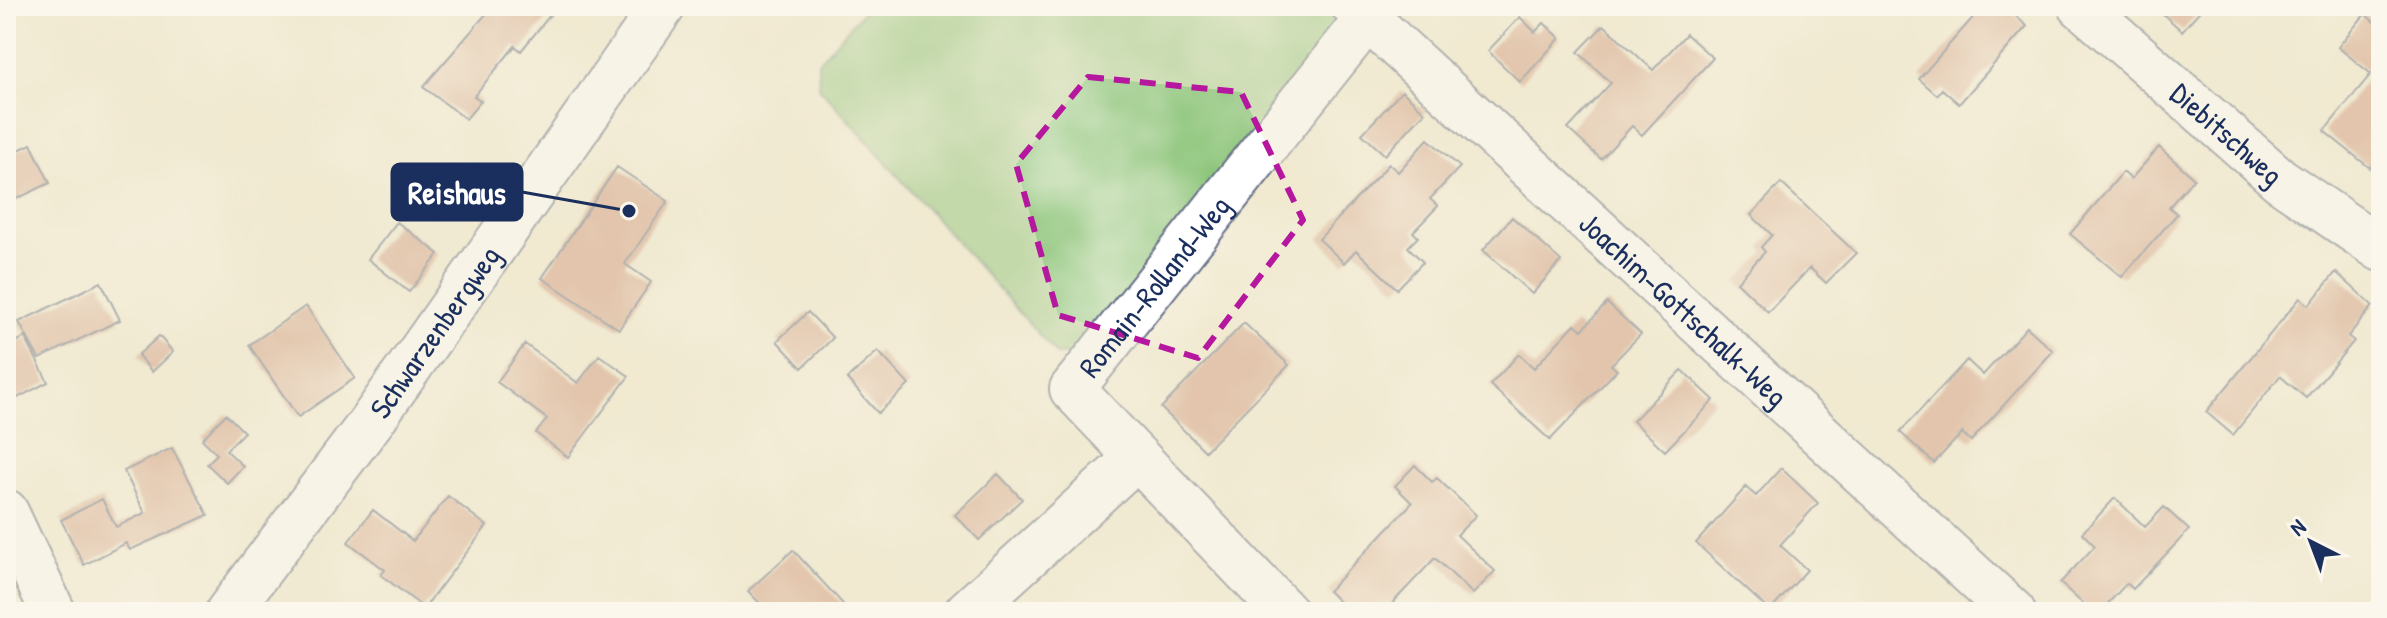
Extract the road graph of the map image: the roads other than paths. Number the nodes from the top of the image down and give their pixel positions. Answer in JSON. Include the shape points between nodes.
{"nodes":[{"id":1,"x":2081,"y":6,"type":"edge"},
{"id":2,"x":1361,"y":12,"type":"edge"},
{"id":3,"x":645,"y":13,"type":"edge"},
{"id":4,"x":2381,"y":249,"type":"edge"},
{"id":5,"x":1136,"y":458,"type":"junction"},
{"id":6,"x":6,"y":512,"type":"edge"},
{"id":7,"x":53,"y":612,"type":"edge"},
{"id":8,"x":228,"y":612,"type":"edge"},
{"id":9,"x":967,"y":612,"type":"edge"},
{"id":10,"x":1285,"y":612,"type":"edge"},
{"id":11,"x":2013,"y":612,"type":"edge"}],
"edges":[{"from":1,"to":4,"type":"street","name":"Diebitschweg","via":[[2280,180]]},
{"from":2,"to":5,"type":"street","name":"Romain-Rolland-Weg","via":[[1072,389]]},
{"from":2,"to":11,"type":"street","name":"Joachim-Gottschalk-Weg"},
{"from":3,"to":8,"type":"street","name":"Schwarzenbergweg","via":[[380,410]]},
{"from":5,"to":9,"type":"street"},
{"from":5,"to":10,"type":"street","name":"Romain-Rolland-Weg"},
{"from":6,"to":7,"type":"street"}]}
